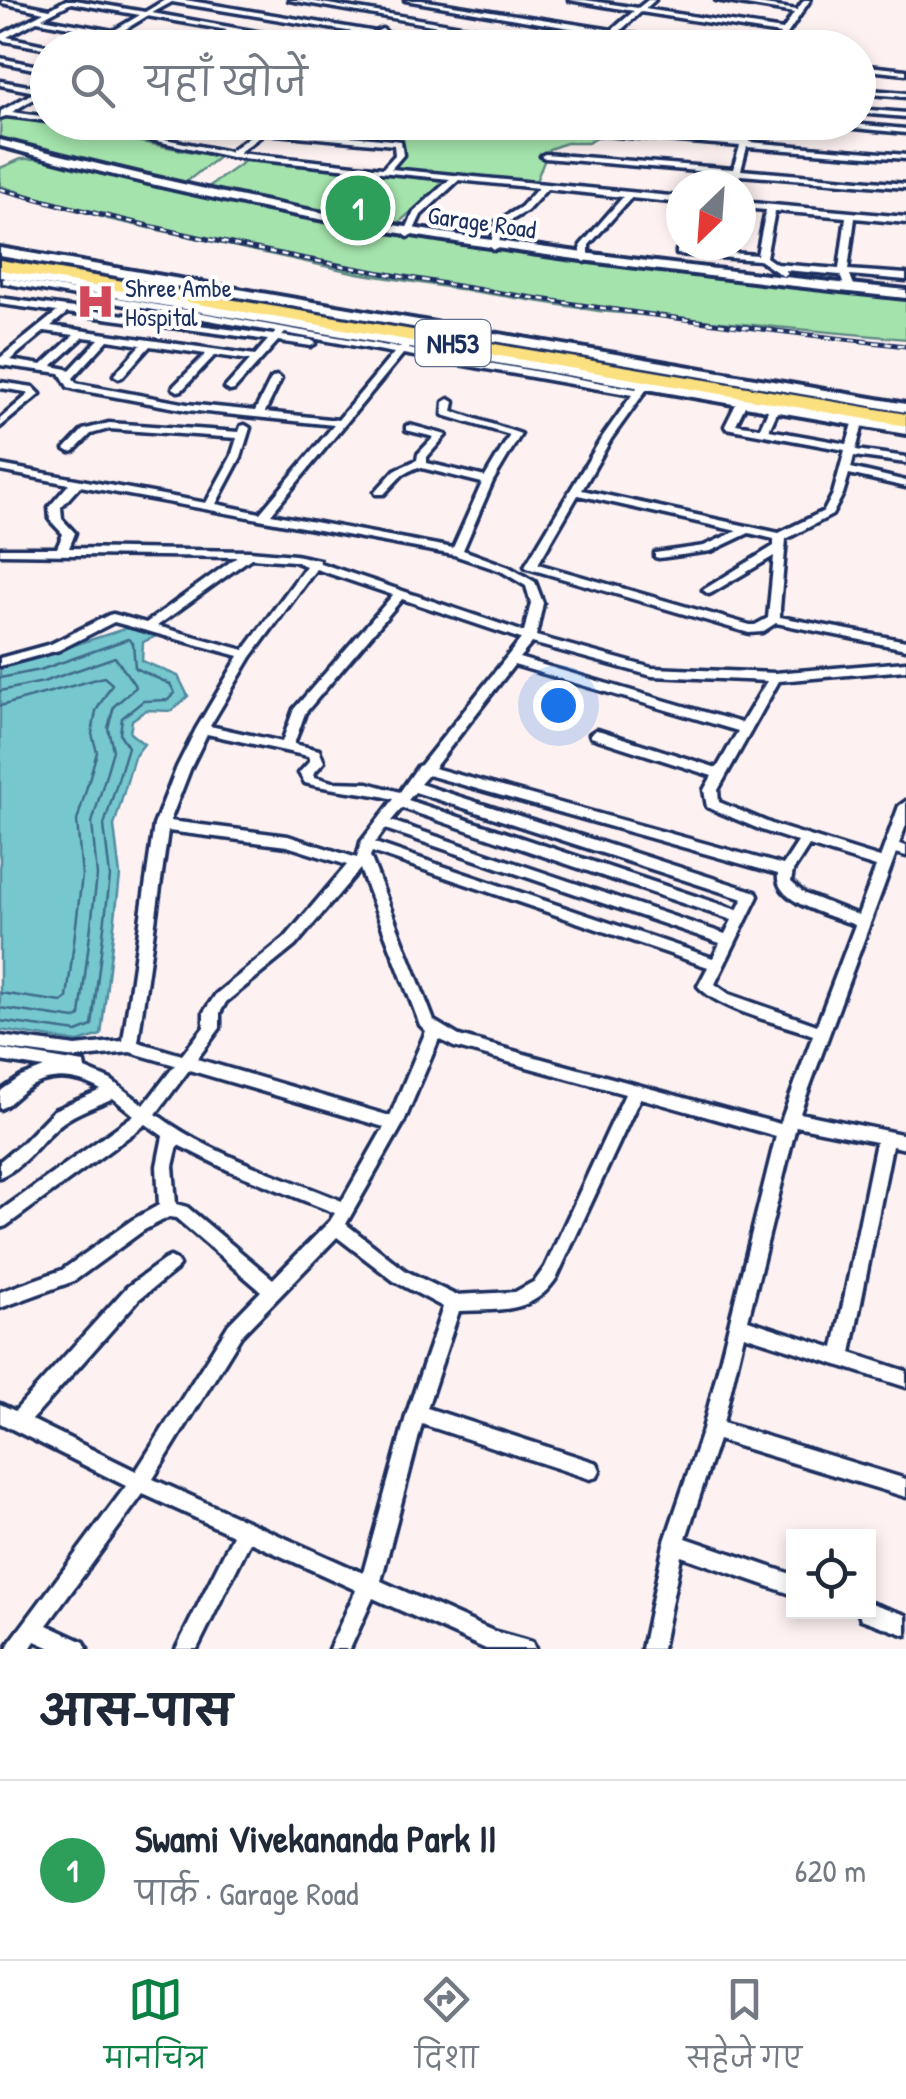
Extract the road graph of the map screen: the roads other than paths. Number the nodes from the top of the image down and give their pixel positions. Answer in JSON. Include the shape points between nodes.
{"nodes":[{"id":1,"x":172,"y":0,"type":"edge"},
{"id":2,"x":246,"y":0,"type":"edge"},
{"id":3,"x":292,"y":0,"type":"edge"},
{"id":4,"x":408,"y":0,"type":"edge"},
{"id":5,"x":572,"y":0,"type":"edge"},
{"id":6,"x":652,"y":0,"type":"edge"},
{"id":7,"x":719,"y":0,"type":"edge"},
{"id":8,"x":808,"y":0,"type":"edge"},
{"id":9,"x":71,"y":1,"type":"edge"},
{"id":10,"x":4,"y":2,"type":"edge"},
{"id":11,"x":317,"y":2,"type":"edge"},
{"id":12,"x":424,"y":2,"type":"junction"},
{"id":13,"x":232,"y":9,"type":"junction"},
{"id":14,"x":640,"y":10,"type":"junction"},
{"id":15,"x":50,"y":11,"type":"junction"},
{"id":16,"x":798,"y":12,"type":"junction"},
{"id":17,"x":144,"y":15,"type":"junction"},
{"id":18,"x":290,"y":18,"type":"junction"},
{"id":19,"x":402,"y":18,"type":"junction"},
{"id":20,"x":701,"y":19,"type":"junction"},
{"id":21,"x":36,"y":20,"type":"junction"},
{"id":22,"x":204,"y":25,"type":"junction"},
{"id":23,"x":0,"y":28,"type":"edge"},
{"id":24,"x":14,"y":30,"type":"junction"},
{"id":25,"x":95,"y":30,"type":"edge"},
{"id":26,"x":118,"y":30,"type":"edge"},
{"id":27,"x":232,"y":30,"type":"edge"},
{"id":28,"x":273,"y":30,"type":"edge"},
{"id":29,"x":361,"y":30,"type":"edge"},
{"id":30,"x":384,"y":30,"type":"edge"},
{"id":31,"x":474,"y":30,"type":"edge"},
{"id":32,"x":601,"y":30,"type":"edge"},
{"id":33,"x":616,"y":30,"type":"edge"},
{"id":34,"x":771,"y":30,"type":"edge"},
{"id":35,"x":785,"y":30,"type":"edge"},
{"id":36,"x":0,"y":38,"type":"edge"},
{"id":37,"x":30,"y":43,"type":"edge"},
{"id":38,"x":0,"y":60,"type":"edge"},
{"id":39,"x":30,"y":66,"type":"edge"},
{"id":40,"x":876,"y":69,"type":"edge"},
{"id":41,"x":904,"y":71,"type":"edge"},
{"id":42,"x":0,"y":84,"type":"edge"},
{"id":43,"x":30,"y":88,"type":"edge"},
{"id":44,"x":876,"y":93,"type":"edge"},
{"id":45,"x":902,"y":95,"type":"edge"},
{"id":46,"x":30,"y":98,"type":"edge"},
{"id":47,"x":876,"y":112,"type":"edge"},
{"id":48,"x":1,"y":113,"type":"edge"},
{"id":49,"x":902,"y":114,"type":"edge"},
{"id":50,"x":30,"y":117,"type":"edge"},
{"id":51,"x":876,"y":129,"type":"edge"},
{"id":52,"x":906,"y":132,"type":"edge"},
{"id":53,"x":158,"y":140,"type":"edge"},
{"id":54,"x":251,"y":140,"type":"edge"},
{"id":55,"x":364,"y":140,"type":"edge"},
{"id":56,"x":706,"y":140,"type":"edge"},
{"id":57,"x":745,"y":140,"type":"edge"},
{"id":58,"x":0,"y":143,"type":"edge"},
{"id":59,"x":744,"y":143,"type":"junction"},
{"id":60,"x":232,"y":155,"type":"junction"},
{"id":61,"x":545,"y":156,"type":"dead end"},
{"id":62,"x":906,"y":157,"type":"edge"},
{"id":63,"x":386,"y":170,"type":"junction"},
{"id":64,"x":712,"y":170,"type":"edge"},
{"id":65,"x":737,"y":170,"type":"edge"},
{"id":66,"x":756,"y":174,"type":"edge"},
{"id":67,"x":458,"y":177,"type":"junction"},
{"id":68,"x":545,"y":186,"type":"junction"},
{"id":69,"x":906,"y":186,"type":"edge"},
{"id":70,"x":628,"y":195,"type":"junction"},
{"id":71,"x":666,"y":199,"type":"edge"},
{"id":72,"x":756,"y":206,"type":"edge"},
{"id":73,"x":771,"y":207,"type":"junction"},
{"id":74,"x":851,"y":215,"type":"junction"},
{"id":75,"x":906,"y":220,"type":"edge"},
{"id":76,"x":408,"y":234,"type":"junction"},
{"id":77,"x":494,"y":246,"type":"junction"},
{"id":78,"x":756,"y":257,"type":"edge"},
{"id":79,"x":761,"y":258,"type":"junction"},
{"id":80,"x":585,"y":259,"type":"junction"},
{"id":81,"x":682,"y":260,"type":"edge"},
{"id":82,"x":776,"y":267,"type":"junction"},
{"id":83,"x":3,"y":270,"type":"edge"},
{"id":84,"x":682,"y":270,"type":"junction"},
{"id":85,"x":843,"y":270,"type":"junction"},
{"id":86,"x":906,"y":277,"type":"edge"},
{"id":87,"x":795,"y":283,"type":"junction"},
{"id":88,"x":850,"y":288,"type":"junction"},
{"id":89,"x":906,"y":294,"type":"edge"},
{"id":90,"x":0,"y":301,"type":"edge"},
{"id":91,"x":65,"y":310,"type":"junction"},
{"id":92,"x":42,"y":328,"type":"junction"},
{"id":93,"x":282,"y":330,"type":"junction"},
{"id":94,"x":220,"y":331,"type":"junction"},
{"id":95,"x":81,"y":334,"type":"junction"},
{"id":96,"x":105,"y":338,"type":"junction"},
{"id":97,"x":148,"y":344,"type":"junction"},
{"id":98,"x":402,"y":349,"type":"junction"},
{"id":99,"x":206,"y":352,"type":"junction"},
{"id":100,"x":256,"y":358,"type":"junction"},
{"id":101,"x":1,"y":362,"type":"edge"},
{"id":102,"x":44,"y":368,"type":"junction"},
{"id":103,"x":578,"y":368,"type":"junction"},
{"id":104,"x":119,"y":375,"type":"dead end"},
{"id":105,"x":70,"y":376,"type":"junction"},
{"id":106,"x":276,"y":379,"type":"dead end"},
{"id":107,"x":0,"y":386,"type":"edge"},
{"id":108,"x":178,"y":388,"type":"dead end"},
{"id":109,"x":230,"y":388,"type":"dead end"},
{"id":110,"x":642,"y":388,"type":"junction"},
{"id":111,"x":743,"y":400,"type":"junction"},
{"id":112,"x":775,"y":406,"type":"junction"},
{"id":113,"x":254,"y":414,"type":"junction"},
{"id":114,"x":906,"y":414,"type":"edge"},
{"id":115,"x":858,"y":420,"type":"junction"},
{"id":116,"x":342,"y":423,"type":"junction"},
{"id":117,"x":0,"y":424,"type":"edge"},
{"id":118,"x":410,"y":428,"type":"dead end"},
{"id":119,"x":743,"y":429,"type":"junction"},
{"id":120,"x":906,"y":429,"type":"edge"},
{"id":121,"x":436,"y":432,"type":"junction"},
{"id":122,"x":764,"y":432,"type":"junction"},
{"id":123,"x":243,"y":435,"type":"junction"},
{"id":124,"x":735,"y":444,"type":"dead end"},
{"id":125,"x":70,"y":449,"type":"dead end"},
{"id":126,"x":851,"y":450,"type":"junction"},
{"id":127,"x":906,"y":460,"type":"edge"},
{"id":128,"x":420,"y":462,"type":"junction"},
{"id":129,"x":0,"y":468,"type":"edge"},
{"id":130,"x":845,"y":470,"type":"junction"},
{"id":131,"x":78,"y":481,"type":"junction"},
{"id":132,"x":488,"y":481,"type":"junction"},
{"id":133,"x":906,"y":484,"type":"edge"},
{"id":134,"x":380,"y":492,"type":"dead end"},
{"id":135,"x":578,"y":492,"type":"junction"},
{"id":136,"x":211,"y":504,"type":"junction"},
{"id":137,"x":265,"y":514,"type":"junction"},
{"id":138,"x":747,"y":530,"type":"junction"},
{"id":139,"x":780,"y":542,"type":"junction"},
{"id":140,"x":0,"y":550,"type":"edge"},
{"id":141,"x":62,"y":551,"type":"junction"},
{"id":142,"x":457,"y":552,"type":"junction"},
{"id":143,"x":248,"y":554,"type":"junction"},
{"id":144,"x":659,"y":555,"type":"dead end"},
{"id":145,"x":315,"y":562,"type":"junction"},
{"id":146,"x":532,"y":566,"type":"junction"},
{"id":147,"x":504,"y":569,"type":"junction"},
{"id":148,"x":708,"y":590,"type":"dead end"},
{"id":149,"x":401,"y":592,"type":"junction"},
{"id":150,"x":774,"y":619,"type":"junction"},
{"id":151,"x":151,"y":626,"type":"junction"},
{"id":152,"x":529,"y":638,"type":"junction"},
{"id":153,"x":906,"y":644,"type":"edge"},
{"id":154,"x":246,"y":654,"type":"junction"},
{"id":155,"x":511,"y":660,"type":"junction"},
{"id":156,"x":608,"y":661,"type":"junction"},
{"id":157,"x":0,"y":662,"type":"edge"},
{"id":158,"x":906,"y":666,"type":"edge"},
{"id":159,"x":775,"y":678,"type":"junction"},
{"id":160,"x":593,"y":684,"type":"junction"},
{"id":161,"x":746,"y":729,"type":"junction"},
{"id":162,"x":205,"y":730,"type":"junction"},
{"id":163,"x":596,"y":734,"type":"dead end"},
{"id":164,"x":287,"y":745,"type":"junction"},
{"id":165,"x":424,"y":770,"type":"junction"},
{"id":166,"x":721,"y":774,"type":"junction"},
{"id":167,"x":404,"y":795,"type":"junction"},
{"id":168,"x":905,"y":812,"type":"edge"},
{"id":169,"x":382,"y":823,"type":"junction"},
{"id":170,"x":162,"y":826,"type":"junction"},
{"id":171,"x":806,"y":840,"type":"junction"},
{"id":172,"x":366,"y":845,"type":"junction"},
{"id":173,"x":893,"y":854,"type":"edge"},
{"id":174,"x":571,"y":861,"type":"junction"},
{"id":175,"x":361,"y":864,"type":"junction"},
{"id":176,"x":786,"y":871,"type":"junction"},
{"id":177,"x":556,"y":882,"type":"junction"},
{"id":178,"x":539,"y":904,"type":"junction"},
{"id":179,"x":740,"y":918,"type":"junction"},
{"id":180,"x":862,"y":922,"type":"junction"},
{"id":181,"x":728,"y":940,"type":"junction"},
{"id":182,"x":715,"y":964,"type":"junction"},
{"id":183,"x":435,"y":1029,"type":"junction"},
{"id":184,"x":821,"y":1032,"type":"junction"},
{"id":185,"x":0,"y":1042,"type":"edge"},
{"id":186,"x":130,"y":1046,"type":"junction"},
{"id":187,"x":0,"y":1055,"type":"edge"},
{"id":188,"x":189,"y":1063,"type":"junction"},
{"id":189,"x":88,"y":1076,"type":"junction"},
{"id":190,"x":635,"y":1091,"type":"junction"},
{"id":191,"x":112,"y":1092,"type":"junction"},
{"id":192,"x":0,"y":1103,"type":"edge"},
{"id":193,"x":145,"y":1116,"type":"junction"},
{"id":194,"x":395,"y":1124,"type":"junction"},
{"id":195,"x":788,"y":1125,"type":"junction"},
{"id":196,"x":172,"y":1134,"type":"junction"},
{"id":197,"x":885,"y":1138,"type":"junction"},
{"id":198,"x":906,"y":1142,"type":"edge"},
{"id":199,"x":3,"y":1164,"type":"edge"},
{"id":200,"x":168,"y":1209,"type":"junction"},
{"id":201,"x":341,"y":1218,"type":"junction"},
{"id":202,"x":0,"y":1221,"type":"edge"},
{"id":203,"x":170,"y":1265,"type":"dead end"},
{"id":204,"x":271,"y":1289,"type":"junction"},
{"id":205,"x":0,"y":1300,"type":"edge"},
{"id":206,"x":453,"y":1303,"type":"junction"},
{"id":207,"x":738,"y":1325,"type":"junction"},
{"id":208,"x":841,"y":1358,"type":"junction"},
{"id":209,"x":906,"y":1380,"type":"edge"},
{"id":210,"x":416,"y":1413,"type":"junction"},
{"id":211,"x":9,"y":1417,"type":"edge"},
{"id":212,"x":712,"y":1428,"type":"junction"},
{"id":213,"x":590,"y":1470,"type":"dead end"},
{"id":214,"x":140,"y":1482,"type":"junction"},
{"id":215,"x":906,"y":1488,"type":"edge"},
{"id":216,"x":246,"y":1529,"type":"junction"},
{"id":217,"x":674,"y":1544,"type":"junction"},
{"id":218,"x":370,"y":1583,"type":"junction"},
{"id":219,"x":786,"y":1583,"type":"edge"},
{"id":220,"x":876,"y":1615,"type":"edge"},
{"id":221,"x":906,"y":1625,"type":"edge"},
{"id":222,"x":34,"y":1630,"type":"junction"},
{"id":223,"x":491,"y":1645,"type":"edge"},
{"id":224,"x":17,"y":1649,"type":"edge"},
{"id":225,"x":78,"y":1649,"type":"edge"},
{"id":226,"x":186,"y":1649,"type":"edge"},
{"id":227,"x":339,"y":1649,"type":"edge"},
{"id":228,"x":525,"y":1649,"type":"edge"},
{"id":229,"x":652,"y":1649,"type":"edge"}],
"edges":[{"from":1,"to":13,"type":"street"},
{"from":1,"to":17,"type":"street"},
{"from":2,"to":13,"type":"street"},
{"from":3,"to":11,"type":"street"},
{"from":4,"to":12,"type":"street"},
{"from":5,"to":14,"type":"street"},
{"from":6,"to":14,"type":"street"},
{"from":7,"to":16,"type":"street"},
{"from":7,"to":20,"type":"street"},
{"from":8,"to":16,"type":"street"},
{"from":9,"to":15,"type":"street"},
{"from":9,"to":17,"type":"street"},
{"from":10,"to":15,"type":"street"},
{"from":11,"to":18,"type":"street"},
{"from":11,"to":19,"type":"street"},
{"from":12,"to":19,"type":"street"},
{"from":12,"to":32,"type":"street"},
{"from":13,"to":18,"type":"street"},
{"from":13,"to":22,"type":"street"},
{"from":14,"to":20,"type":"street"},
{"from":14,"to":33,"type":"street"},
{"from":15,"to":21,"type":"street"},
{"from":16,"to":35,"type":"street"},
{"from":17,"to":22,"type":"street"},
{"from":17,"to":26,"type":"street"},
{"from":18,"to":28,"type":"street"},
{"from":18,"to":29,"type":"street"},
{"from":19,"to":30,"type":"street"},
{"from":19,"to":31,"type":"street"},
{"from":20,"to":34,"type":"street"},
{"from":21,"to":24,"type":"street"},
{"from":21,"to":25,"type":"street"},
{"from":22,"to":27,"type":"street"},
{"from":23,"to":24,"type":"street"},
{"from":24,"to":36,"type":"street"},
{"from":36,"to":37,"type":"street"},
{"from":38,"to":39,"type":"street"},
{"from":40,"to":41,"type":"street"},
{"from":41,"to":45,"type":"street"},
{"from":42,"to":43,"type":"street"},
{"from":44,"to":45,"type":"street"},
{"from":45,"to":49,"type":"street"},
{"from":46,"to":48,"type":"street"},
{"from":47,"to":49,"type":"street"},
{"from":48,"to":50,"type":"street"},
{"from":51,"to":52,"type":"street"},
{"from":53,"to":60,"type":"street"},
{"from":54,"to":60,"type":"street"},
{"from":55,"to":63,"type":"street","via":[[398,143]]},
{"from":56,"to":59,"type":"street"},
{"from":57,"to":59,"type":"street"},
{"from":58,"to":76,"type":"street","name":"Garage Road","via":[[194,192]]},
{"from":59,"to":62,"type":"street"},
{"from":59,"to":65,"type":"street"},
{"from":60,"to":63,"type":"street"},
{"from":61,"to":64,"type":"street"},
{"from":63,"to":67,"type":"street"},
{"from":66,"to":69,"type":"street"},
{"from":67,"to":68,"type":"street"},
{"from":67,"to":76,"type":"street","via":[[416,214]]},
{"from":68,"to":70,"type":"street"},
{"from":68,"to":77,"type":"street","via":[[499,224]]},
{"from":70,"to":71,"type":"street"},
{"from":70,"to":80,"type":"street","via":[[585,245]]},
{"from":72,"to":73,"type":"street"},
{"from":73,"to":74,"type":"street"},
{"from":73,"to":79,"type":"street"},
{"from":74,"to":75,"type":"street"},
{"from":74,"to":85,"type":"street"},
{"from":76,"to":77,"type":"street","name":"Garage Road"},
{"from":77,"to":80,"type":"street","name":"Garage Road"},
{"from":78,"to":79,"type":"street"},
{"from":79,"to":82,"type":"street"},
{"from":80,"to":84,"type":"street","name":"Garage Road"},
{"from":81,"to":84,"type":"street"},
{"from":82,"to":85,"type":"street"},
{"from":82,"to":87,"type":"street"},
{"from":83,"to":93,"type":"street"},
{"from":83,"to":103,"type":"highway","number":"NH53"},
{"from":83,"to":114,"type":"highway","number":"NH53"},
{"from":84,"to":87,"type":"street","name":"Garage Road"},
{"from":85,"to":86,"type":"street"},
{"from":85,"to":88,"type":"street"},
{"from":87,"to":88,"type":"street","name":"Garage Road"},
{"from":88,"to":89,"type":"street","name":"Garage Road"},
{"from":90,"to":91,"type":"street"},
{"from":91,"to":92,"type":"street"},
{"from":91,"to":94,"type":"street"},
{"from":92,"to":95,"type":"street"},
{"from":92,"to":101,"type":"street"},
{"from":93,"to":94,"type":"street"},
{"from":93,"to":98,"type":"street"},
{"from":93,"to":100,"type":"street"},
{"from":94,"to":99,"type":"street"},
{"from":95,"to":96,"type":"street"},
{"from":95,"to":102,"type":"street"},
{"from":96,"to":97,"type":"street"},
{"from":96,"to":105,"type":"street"},
{"from":97,"to":99,"type":"street"},
{"from":97,"to":104,"type":"street"},
{"from":98,"to":103,"type":"street"},
{"from":98,"to":110,"type":"street"},
{"from":98,"to":116,"type":"street"},
{"from":99,"to":100,"type":"street"},
{"from":99,"to":108,"type":"street"},
{"from":100,"to":109,"type":"street"},
{"from":101,"to":102,"type":"street"},
{"from":102,"to":105,"type":"street"},
{"from":103,"to":110,"type":"street"},
{"from":103,"to":114,"type":"highway","number":"NH53"},
{"from":105,"to":113,"type":"street","via":[[79,387]]},
{"from":106,"to":113,"type":"street"},
{"from":107,"to":117,"type":"street","via":[[34,394]]},
{"from":110,"to":111,"type":"street"},
{"from":110,"to":135,"type":"street"},
{"from":111,"to":112,"type":"street"},
{"from":111,"to":119,"type":"street","via":[[728,423]]},
{"from":112,"to":115,"type":"street"},
{"from":112,"to":122,"type":"street"},
{"from":113,"to":116,"type":"street"},
{"from":113,"to":123,"type":"street"},
{"from":115,"to":120,"type":"street"},
{"from":115,"to":126,"type":"street"},
{"from":116,"to":137,"type":"street"},
{"from":118,"to":121,"type":"street"},
{"from":119,"to":122,"type":"street"},
{"from":119,"to":124,"type":"street"},
{"from":121,"to":128,"type":"street","via":[[441,438]]},
{"from":121,"to":132,"type":"street","via":[[450,408],[516,434]]},
{"from":122,"to":126,"type":"street"},
{"from":123,"to":125,"type":"street","via":[[109,426],[87,432]]},
{"from":123,"to":136,"type":"street"},
{"from":126,"to":127,"type":"street"},
{"from":126,"to":130,"type":"street"},
{"from":128,"to":132,"type":"street"},
{"from":128,"to":134,"type":"street","via":[[398,472]]},
{"from":129,"to":131,"type":"street"},
{"from":130,"to":133,"type":"street"},
{"from":130,"to":139,"type":"street","via":[[828,512]]},
{"from":131,"to":136,"type":"street"},
{"from":131,"to":141,"type":"street","via":[[55,507],[68,534]]},
{"from":132,"to":142,"type":"street"},
{"from":135,"to":138,"type":"street"},
{"from":135,"to":146,"type":"street"},
{"from":136,"to":137,"type":"street"},
{"from":137,"to":142,"type":"street"},
{"from":138,"to":139,"type":"street"},
{"from":138,"to":144,"type":"street","via":[[708,549]]},
{"from":139,"to":148,"type":"street"},
{"from":139,"to":150,"type":"street"},
{"from":140,"to":141,"type":"street"},
{"from":141,"to":143,"type":"street"},
{"from":142,"to":147,"type":"street"},
{"from":143,"to":145,"type":"street"},
{"from":143,"to":151,"type":"street"},
{"from":145,"to":149,"type":"street"},
{"from":145,"to":154,"type":"street"},
{"from":146,"to":147,"type":"street"},
{"from":146,"to":150,"type":"street","via":[[749,629]]},
{"from":147,"to":152,"type":"street","via":[[536,593]]},
{"from":149,"to":152,"type":"street"},
{"from":149,"to":164,"type":"street","via":[[299,712]]},
{"from":150,"to":153,"type":"street"},
{"from":151,"to":154,"type":"street"},
{"from":151,"to":157,"type":"street","via":[[113,618],[55,647]]},
{"from":152,"to":155,"type":"street"},
{"from":152,"to":156,"type":"street"},
{"from":154,"to":162,"type":"street"},
{"from":155,"to":160,"type":"street"},
{"from":155,"to":165,"type":"street"},
{"from":156,"to":159,"type":"street","via":[[652,672]]},
{"from":156,"to":160,"type":"street"},
{"from":158,"to":159,"type":"street"},
{"from":159,"to":161,"type":"street"},
{"from":160,"to":161,"type":"street"},
{"from":161,"to":166,"type":"street"},
{"from":162,"to":164,"type":"street"},
{"from":162,"to":170,"type":"street"},
{"from":163,"to":166,"type":"street"},
{"from":164,"to":167,"type":"street","via":[[318,757],[306,772],[310,780]]},
{"from":165,"to":167,"type":"street"},
{"from":165,"to":176,"type":"street"},
{"from":166,"to":171,"type":"street","via":[[708,797],[719,809]]},
{"from":167,"to":169,"type":"street"},
{"from":167,"to":174,"type":"street"},
{"from":167,"to":179,"type":"street","via":[[745,893],[751,901]]},
{"from":168,"to":173,"type":"street"},
{"from":169,"to":172,"type":"street"},
{"from":169,"to":177,"type":"street"},
{"from":170,"to":175,"type":"street","via":[[288,841]]},
{"from":170,"to":186,"type":"street"},
{"from":171,"to":173,"type":"street"},
{"from":171,"to":176,"type":"street"},
{"from":172,"to":175,"type":"street"},
{"from":172,"to":178,"type":"street"},
{"from":173,"to":180,"type":"street"},
{"from":174,"to":177,"type":"street"},
{"from":174,"to":179,"type":"street"},
{"from":175,"to":183,"type":"street"},
{"from":175,"to":188,"type":"street","via":[[290,942],[221,998],[212,1028]]},
{"from":176,"to":180,"type":"street","via":[[784,884],[800,898]]},
{"from":177,"to":178,"type":"street"},
{"from":177,"to":181,"type":"street"},
{"from":178,"to":182,"type":"street"},
{"from":179,"to":181,"type":"street"},
{"from":180,"to":184,"type":"street"},
{"from":181,"to":182,"type":"street"},
{"from":182,"to":184,"type":"street","via":[[706,986],[712,992]]},
{"from":183,"to":190,"type":"street","via":[[454,1042]]},
{"from":183,"to":194,"type":"street"},
{"from":184,"to":195,"type":"street"},
{"from":185,"to":186,"type":"street","via":[[76,1052]]},
{"from":186,"to":188,"type":"street"},
{"from":187,"to":189,"type":"street","via":[[76,1065]]},
{"from":188,"to":193,"type":"street"},
{"from":188,"to":194,"type":"street"},
{"from":189,"to":191,"type":"street"},
{"from":189,"to":192,"type":"street","via":[[35,1076]]},
{"from":190,"to":195,"type":"street"},
{"from":190,"to":206,"type":"street","via":[[541,1287],[516,1300]]},
{"from":191,"to":193,"type":"street"},
{"from":191,"to":199,"type":"street","via":[[60,1115]]},
{"from":193,"to":196,"type":"street"},
{"from":193,"to":202,"type":"street"},
{"from":194,"to":201,"type":"street"},
{"from":195,"to":197,"type":"street"},
{"from":195,"to":207,"type":"street"},
{"from":196,"to":200,"type":"street","via":[[165,1166]]},
{"from":196,"to":201,"type":"street"},
{"from":197,"to":198,"type":"street"},
{"from":197,"to":208,"type":"street"},
{"from":200,"to":204,"type":"street","via":[[181,1212]]},
{"from":200,"to":205,"type":"street","via":[[68,1276]]},
{"from":201,"to":204,"type":"street"},
{"from":201,"to":206,"type":"street","via":[[400,1276]]},
{"from":203,"to":211,"type":"street"},
{"from":204,"to":214,"type":"street","via":[[236,1330]]},
{"from":206,"to":210,"type":"street"},
{"from":207,"to":208,"type":"street"},
{"from":207,"to":212,"type":"street"},
{"from":208,"to":209,"type":"street"},
{"from":210,"to":213,"type":"street"},
{"from":210,"to":218,"type":"street"},
{"from":211,"to":214,"type":"street"},
{"from":212,"to":215,"type":"street"},
{"from":212,"to":217,"type":"street"},
{"from":214,"to":216,"type":"street"},
{"from":214,"to":222,"type":"street"},
{"from":216,"to":218,"type":"street"},
{"from":216,"to":226,"type":"street"},
{"from":217,"to":219,"type":"street"},
{"from":217,"to":229,"type":"street"},
{"from":218,"to":223,"type":"street"},
{"from":218,"to":227,"type":"street"},
{"from":220,"to":221,"type":"street"},
{"from":222,"to":224,"type":"street"},
{"from":222,"to":225,"type":"street"},
{"from":223,"to":228,"type":"street"}]}
